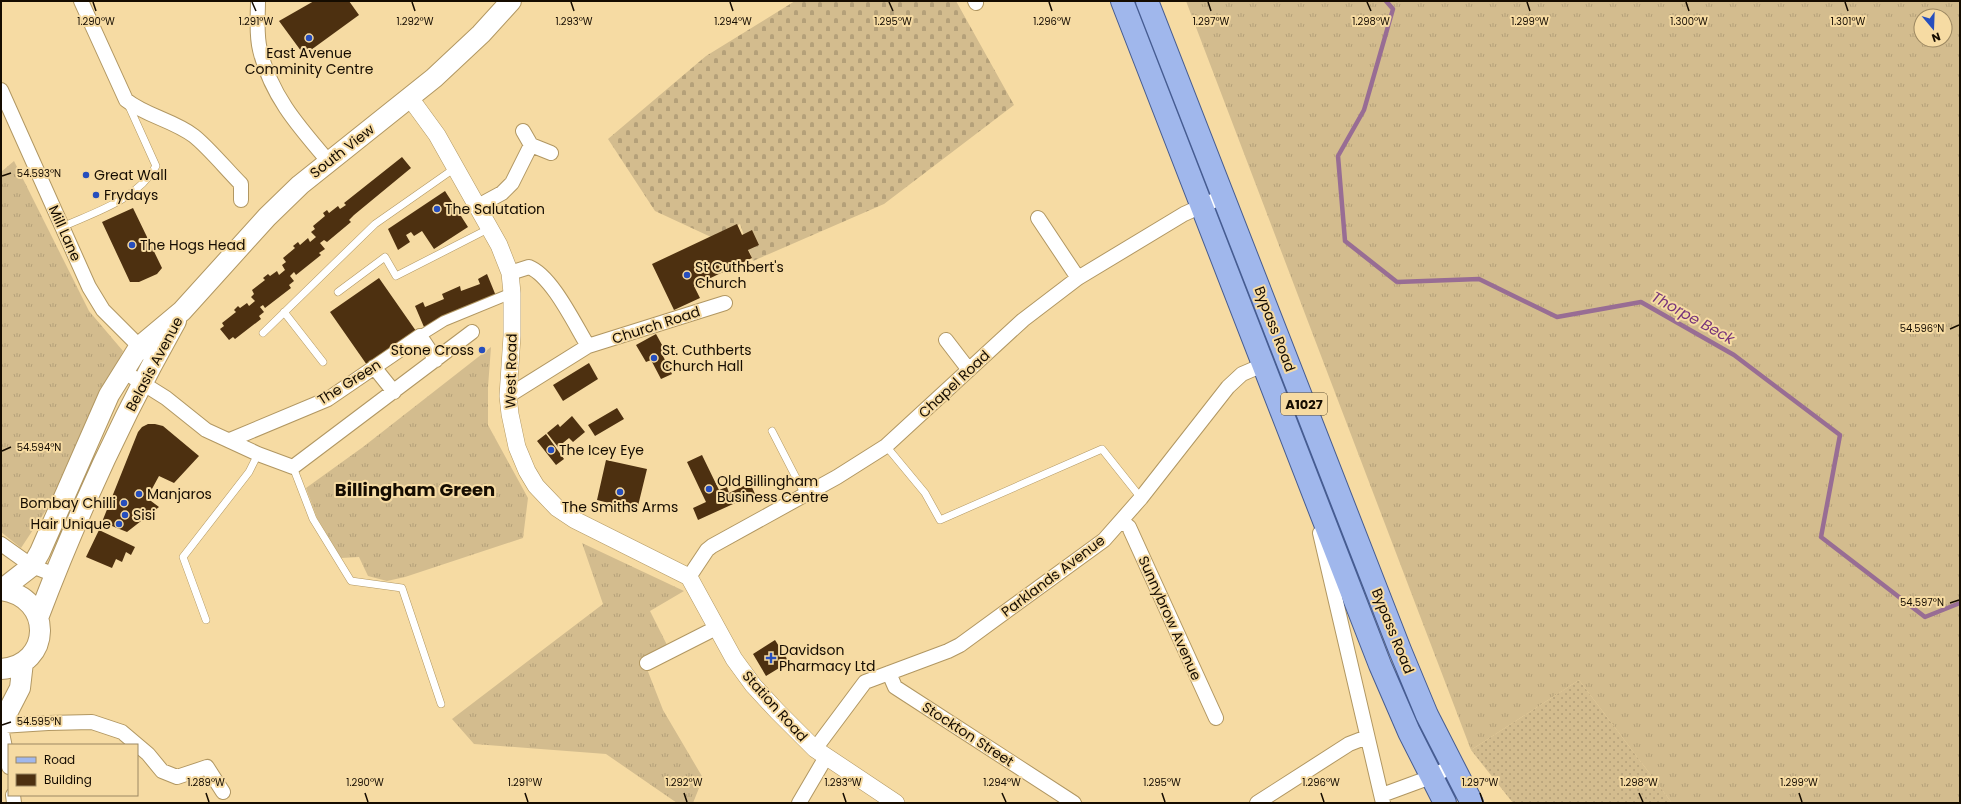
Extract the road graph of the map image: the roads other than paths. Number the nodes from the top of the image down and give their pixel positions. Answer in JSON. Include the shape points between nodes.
{"nodes":[{"id":1,"x":81,"y":1,"type":"edge"},
{"id":2,"x":258,"y":1,"type":"edge"},
{"id":3,"x":511,"y":1,"type":"edge"},
{"id":4,"x":1122,"y":1,"type":"edge"},
{"id":5,"x":1147,"y":1,"type":"edge"},
{"id":6,"x":1,"y":90,"type":"edge"},
{"id":7,"x":410,"y":98,"type":"junction"},
{"id":8,"x":126,"y":100,"type":"junction"},
{"id":9,"x":523,"y":132,"type":"dead end"},
{"id":10,"x":531,"y":145,"type":"junction"},
{"id":11,"x":551,"y":153,"type":"dead end"},
{"id":12,"x":329,"y":162,"type":"junction"},
{"id":13,"x":456,"y":167,"type":"junction"},
{"id":14,"x":1224,"y":196,"type":"junction"},
{"id":15,"x":241,"y":200,"type":"dead end"},
{"id":16,"x":1201,"y":205,"type":"junction"},
{"id":17,"x":478,"y":206,"type":"junction"},
{"id":18,"x":1038,"y":218,"type":"dead end"},
{"id":19,"x":62,"y":227,"type":"junction"},
{"id":20,"x":490,"y":228,"type":"junction"},
{"id":21,"x":510,"y":272,"type":"junction"},
{"id":22,"x":1078,"y":278,"type":"junction"},
{"id":23,"x":338,"y":292,"type":"dead end"},
{"id":24,"x":512,"y":294,"type":"junction"},
{"id":25,"x":724,"y":303,"type":"dead end"},
{"id":26,"x":182,"y":311,"type":"junction"},
{"id":27,"x":284,"y":312,"type":"junction"},
{"id":28,"x":472,"y":332,"type":"dead end"},
{"id":29,"x":263,"y":333,"type":"dead end"},
{"id":30,"x":420,"y":336,"type":"junction"},
{"id":31,"x":946,"y":340,"type":"dead end"},
{"id":32,"x":588,"y":346,"type":"junction"},
{"id":33,"x":139,"y":347,"type":"junction"},
{"id":34,"x":154,"y":360,"type":"junction"},
{"id":35,"x":436,"y":360,"type":"junction"},
{"id":36,"x":323,"y":362,"type":"dead end"},
{"id":37,"x":1263,"y":365,"type":"junction"},
{"id":38,"x":374,"y":367,"type":"junction"},
{"id":39,"x":969,"y":370,"type":"junction"},
{"id":40,"x":123,"y":371,"type":"junction"},
{"id":41,"x":141,"y":384,"type":"junction"},
{"id":42,"x":394,"y":392,"type":"junction"},
{"id":43,"x":508,"y":396,"type":"junction"},
{"id":44,"x":772,"y":430,"type":"dead end"},
{"id":45,"x":230,"y":440,"type":"junction"},
{"id":46,"x":886,"y":446,"type":"junction"},
{"id":47,"x":258,"y":454,"type":"junction"},
{"id":48,"x":294,"y":467,"type":"junction"},
{"id":49,"x":1308,"y":484,"type":"junction"},
{"id":50,"x":805,"y":495,"type":"junction"},
{"id":51,"x":1141,"y":498,"type":"junction"},
{"id":52,"x":1122,"y":520,"type":"junction"},
{"id":53,"x":1,"y":544,"type":"edge"},
{"id":54,"x":32,"y":566,"type":"junction"},
{"id":55,"x":55,"y":575,"type":"junction"},
{"id":56,"x":689,"y":577,"type":"junction"},
{"id":57,"x":1,"y":590,"type":"edge"},
{"id":58,"x":38,"y":618,"type":"junction"},
{"id":59,"x":206,"y":620,"type":"dead end"},
{"id":60,"x":716,"y":628,"type":"junction"},
{"id":61,"x":24,"y":662,"type":"junction"},
{"id":62,"x":647,"y":663,"type":"dead end"},
{"id":63,"x":1,"y":669,"type":"edge"},
{"id":64,"x":889,"y":672,"type":"junction"},
{"id":65,"x":441,"y":704,"type":"dead end"},
{"id":66,"x":1216,"y":718,"type":"dead end"},
{"id":67,"x":2,"y":720,"type":"edge"},
{"id":68,"x":1367,"y":737,"type":"junction"},
{"id":69,"x":136,"y":744,"type":"edge"},
{"id":70,"x":138,"y":746,"type":"edge"},
{"id":71,"x":821,"y":753,"type":"junction"},
{"id":72,"x":8,"y":760,"type":"edge"},
{"id":73,"x":1452,"y":766,"type":"junction"},
{"id":74,"x":1431,"y":777,"type":"junction"},
{"id":75,"x":223,"y":792,"type":"dead end"},
{"id":76,"x":1382,"y":799,"type":"edge"},
{"id":77,"x":799,"y":803,"type":"edge"},
{"id":78,"x":896,"y":803,"type":"edge"},
{"id":79,"x":1074,"y":803,"type":"edge"},
{"id":80,"x":1257,"y":803,"type":"edge"},
{"id":81,"x":1445,"y":803,"type":"edge"},
{"id":82,"x":1472,"y":803,"type":"edge"}],
"edges":[{"from":1,"to":8,"type":"street"},
{"from":2,"to":12,"type":"street","via":[[259,49],[275,93]]},
{"from":3,"to":7,"type":"main road","name":"South View","via":[[481,34]]},
{"from":4,"to":16,"type":"main road","name":"Bypass Road","number":"A1027"},
{"from":5,"to":14,"type":"main road","name":"Bypass Road","number":"A1027"},
{"from":6,"to":19,"type":"street","name":"Mill Lane"},
{"from":7,"to":12,"type":"main road","name":"South View"},
{"from":7,"to":13,"type":"street","name":"West Road"},
{"from":8,"to":15,"type":"street","via":[[136,108],[194,136],[241,184]]},
{"from":8,"to":19,"type":"lane","via":[[156,166],[151,175],[127,198]]},
{"from":9,"to":10,"type":"street"},
{"from":10,"to":11,"type":"street"},
{"from":10,"to":17,"type":"street","via":[[512,182],[502,193]]},
{"from":12,"to":26,"type":"main road","name":"South View","via":[[300,185],[267,218]]},
{"from":13,"to":17,"type":"street","name":"West Road"},
{"from":13,"to":27,"type":"lane","via":[[375,224]]},
{"from":14,"to":16,"type":"street","name":"Chapel Road"},
{"from":14,"to":73,"type":"main road","name":"Bypass Road","number":"A1027","via":[[1400,650]]},
{"from":16,"to":22,"type":"street","name":"Chapel Road"},
{"from":16,"to":37,"type":"main road","name":"Bypass Road","number":"A1027"},
{"from":17,"to":20,"type":"street","name":"West Road"},
{"from":18,"to":22,"type":"street"},
{"from":19,"to":33,"type":"street","name":"Mill Lane","via":[[89,287],[103,310]]},
{"from":20,"to":21,"type":"street","name":"West Road"},
{"from":20,"to":23,"type":"lane","via":[[396,276],[385,257]]},
{"from":21,"to":24,"type":"street","name":"West Road"},
{"from":21,"to":32,"type":"street","via":[[529,267],[535,269],[548,282]]},
{"from":22,"to":39,"type":"street","name":"Chapel Road","via":[[1023,320]]},
{"from":24,"to":30,"type":"street","name":"The Green","via":[[444,321]]},
{"from":24,"to":43,"type":"street","name":"West Road"},
{"from":25,"to":32,"type":"street","name":"Church Road"},
{"from":26,"to":33,"type":"main road","name":"Belasis Avenue"},
{"from":26,"to":34,"type":"main road","name":"Belasis Avenue"},
{"from":27,"to":29,"type":"lane"},
{"from":27,"to":36,"type":"lane"},
{"from":28,"to":35,"type":"street"},
{"from":30,"to":35,"type":"street"},
{"from":30,"to":38,"type":"street","name":"The Green"},
{"from":31,"to":39,"type":"street"},
{"from":32,"to":43,"type":"street","name":"Church Road"},
{"from":33,"to":34,"type":"street","name":"Mill Lane"},
{"from":33,"to":40,"type":"main road","name":"Belasis Avenue"},
{"from":34,"to":41,"type":"main road","name":"Belasis Avenue"},
{"from":35,"to":42,"type":"street"},
{"from":37,"to":49,"type":"main road","name":"Bypass Road","number":"A1027"},
{"from":37,"to":51,"type":"street","name":"Parklands Avenue","via":[[1242,374],[1228,387]]},
{"from":38,"to":42,"type":"street"},
{"from":38,"to":45,"type":"street","name":"The Green","via":[[328,398]]},
{"from":39,"to":46,"type":"street","name":"Chapel Road"},
{"from":40,"to":41,"type":"street"},
{"from":40,"to":54,"type":"main road","name":"Belasis Avenue","via":[[106,402]]},
{"from":41,"to":45,"type":"street","via":[[166,398],[206,430]]},
{"from":41,"to":55,"type":"main road","name":"Belasis Avenue","via":[[82,506]]},
{"from":42,"to":48,"type":"street"},
{"from":43,"to":56,"type":"street","name":"West Road","via":[[512,428],[527,471],[536,486],[557,508],[575,520]]},
{"from":44,"to":50,"type":"lane"},
{"from":45,"to":47,"type":"street"},
{"from":46,"to":50,"type":"street","name":"Chapel Road"},
{"from":46,"to":51,"type":"lane","via":[[925,493],[940,520],[1102,449]]},
{"from":47,"to":48,"type":"street"},
{"from":47,"to":59,"type":"lane","via":[[249,472],[184,557]]},
{"from":48,"to":65,"type":"lane","via":[[313,519],[351,581],[402,588]]},
{"from":49,"to":68,"type":"street","name":"Bypass Road"},
{"from":49,"to":74,"type":"main road","name":"Bypass Road","number":"A1027","via":[[1380,665]]},
{"from":50,"to":56,"type":"street","name":"Chapel Road","via":[[712,546]]},
{"from":51,"to":52,"type":"street","name":"Parklands Avenue"},
{"from":52,"to":64,"type":"street","name":"Parklands Avenue","via":[[1104,540],[960,645]]},
{"from":52,"to":66,"type":"street","name":"Sunnybrow Avenue","via":[[1128,527]]},
{"from":53,"to":54,"type":"street"},
{"from":54,"to":55,"type":"street"},
{"from":54,"to":57,"type":"main road","name":"Belasis Avenue"},
{"from":55,"to":58,"type":"main road","name":"Belasis Avenue"},
{"from":56,"to":60,"type":"street","name":"Station Road"},
{"from":57,"to":58,"type":"main road","name":"Belasis Avenue","via":[[13,592],[24,598],[33,607]]},
{"from":58,"to":61,"type":"main road","name":"Belasis Avenue","via":[[38,642]]},
{"from":60,"to":62,"type":"street"},
{"from":60,"to":71,"type":"street","name":"Station Road","via":[[752,684]]},
{"from":61,"to":63,"type":"main road"},
{"from":61,"to":67,"type":"main road","name":"Belasis Avenue","via":[[20,688]]},
{"from":64,"to":71,"type":"street","name":"Parklands Avenue","via":[[865,682]]},
{"from":64,"to":79,"type":"street","name":"Stockton Street","via":[[895,687]]},
{"from":67,"to":69,"type":"street","via":[[92,722],[122,732]]},
{"from":67,"to":72,"type":"street"},
{"from":68,"to":76,"type":"street","name":"Bypass Road"},
{"from":68,"to":80,"type":"street","via":[[1349,744]]},
{"from":70,"to":75,"type":"street","via":[[162,771],[177,777],[207,767]]},
{"from":71,"to":77,"type":"street","name":"Parklands Avenue"},
{"from":71,"to":78,"type":"street","name":"Station Road"},
{"from":73,"to":74,"type":"street","name":"Bypass Road"},
{"from":73,"to":82,"type":"main road","name":"Bypass Road","number":"A1027"},
{"from":74,"to":76,"type":"street","name":"Bypass Road"},
{"from":74,"to":81,"type":"main road","name":"Bypass Road","number":"A1027"}]}
